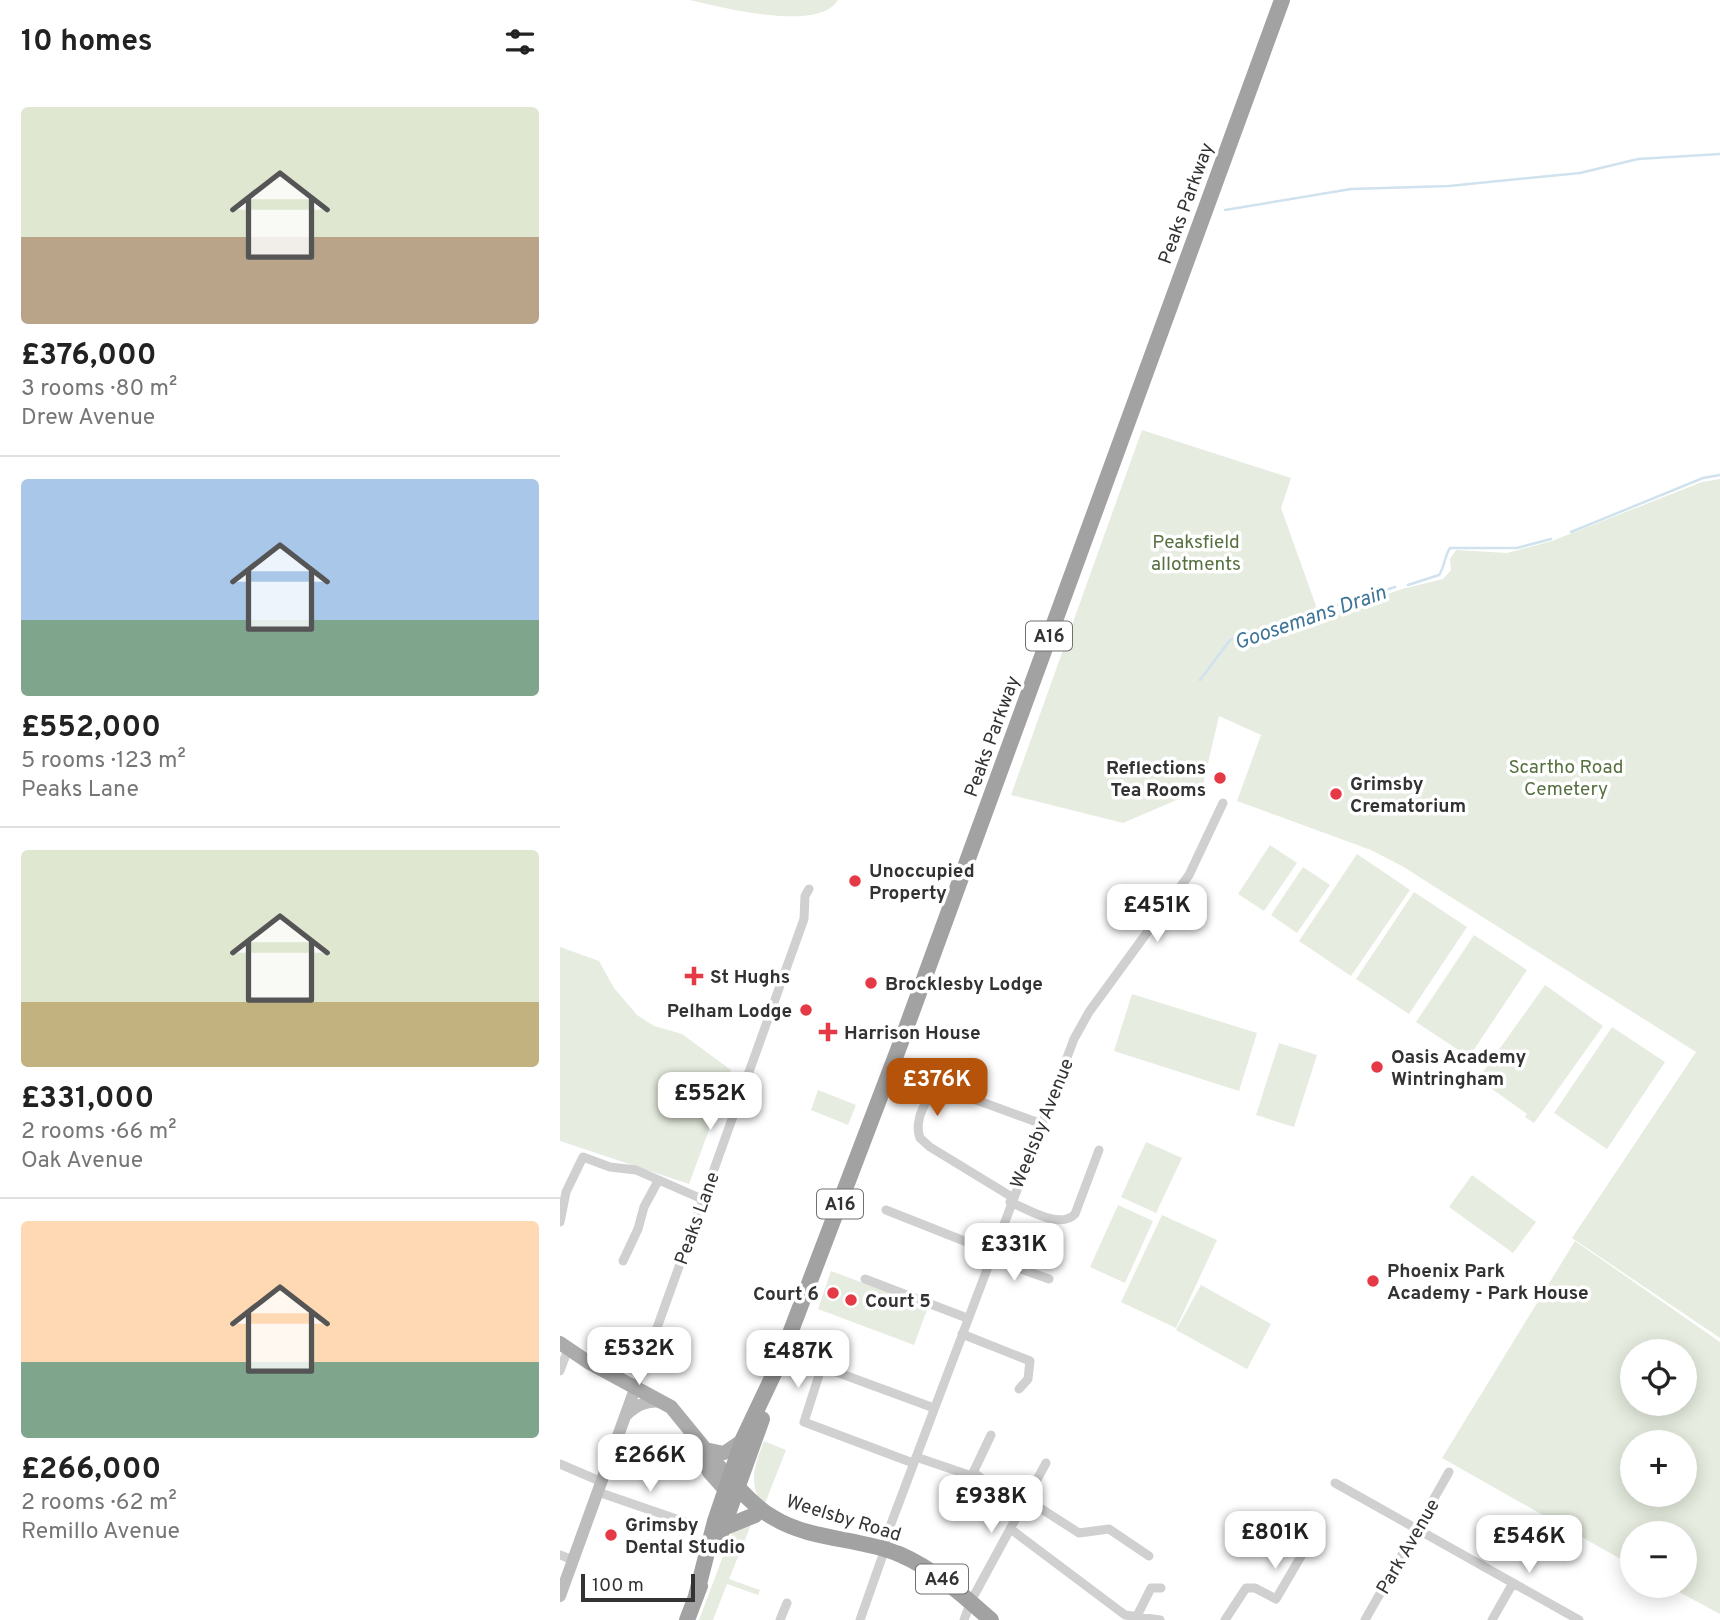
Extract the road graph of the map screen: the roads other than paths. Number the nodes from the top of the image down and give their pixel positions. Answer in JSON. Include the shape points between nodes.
{"nodes":[{"id":1,"x":1282,"y":0,"type":"edge"},
{"id":2,"x":1223,"y":803,"type":"dead end"},
{"id":3,"x":809,"y":889,"type":"dead end"},
{"id":4,"x":1042,"y":1124,"type":"junction"},
{"id":5,"x":1099,"y":1150,"type":"dead end"},
{"id":6,"x":658,"y":1181,"type":"junction"},
{"id":7,"x":702,"y":1199,"type":"junction"},
{"id":8,"x":1011,"y":1200,"type":"junction"},
{"id":9,"x":886,"y":1210,"type":"dead end"},
{"id":10,"x":560,"y":1222,"type":"edge"},
{"id":11,"x":990,"y":1255,"type":"junction"},
{"id":12,"x":623,"y":1261,"type":"dead end"},
{"id":13,"x":865,"y":1279,"type":"dead end"},
{"id":14,"x":1049,"y":1279,"type":"dead end"},
{"id":15,"x":967,"y":1318,"type":"junction"},
{"id":16,"x":962,"y":1334,"type":"junction"},
{"id":17,"x":564,"y":1346,"type":"edge"},
{"id":18,"x":778,"y":1365,"type":"junction"},
{"id":19,"x":560,"y":1371,"type":"edge"},
{"id":20,"x":635,"y":1389,"type":"junction"},
{"id":21,"x":1019,"y":1389,"type":"dead end"},
{"id":22,"x":664,"y":1402,"type":"junction"},
{"id":23,"x":934,"y":1408,"type":"junction"},
{"id":24,"x":626,"y":1415,"type":"junction"},
{"id":25,"x":991,"y":1435,"type":"dead end"},
{"id":26,"x":743,"y":1439,"type":"junction"},
{"id":27,"x":700,"y":1445,"type":"junction"},
{"id":28,"x":915,"y":1460,"type":"junction"},
{"id":29,"x":1046,"y":1462,"type":"dead end"},
{"id":30,"x":560,"y":1464,"type":"edge"},
{"id":31,"x":1449,"y":1472,"type":"dead end"},
{"id":32,"x":973,"y":1475,"type":"junction"},
{"id":33,"x":1335,"y":1483,"type":"dead end"},
{"id":34,"x":600,"y":1487,"type":"junction"},
{"id":35,"x":732,"y":1489,"type":"junction"},
{"id":36,"x":961,"y":1498,"type":"dead end"},
{"id":37,"x":1024,"y":1503,"type":"junction"},
{"id":38,"x":755,"y":1515,"type":"junction"},
{"id":39,"x":773,"y":1518,"type":"junction"},
{"id":40,"x":691,"y":1524,"type":"dead end"},
{"id":41,"x":723,"y":1528,"type":"junction"},
{"id":42,"x":1317,"y":1529,"type":"dead end"},
{"id":43,"x":1416,"y":1529,"type":"junction"},
{"id":44,"x":1012,"y":1530,"type":"junction"},
{"id":45,"x":885,"y":1549,"type":"junction"},
{"id":46,"x":560,"y":1555,"type":"edge"},
{"id":47,"x":1149,"y":1556,"type":"dead end"},
{"id":48,"x":573,"y":1560,"type":"junction"},
{"id":49,"x":1513,"y":1583,"type":"junction"},
{"id":50,"x":1161,"y":1588,"type":"dead end"},
{"id":51,"x":560,"y":1596,"type":"edge"},
{"id":52,"x":696,"y":1596,"type":"junction"},
{"id":53,"x":971,"y":1601,"type":"junction"},
{"id":54,"x":787,"y":1603,"type":"dead end"},
{"id":55,"x":1137,"y":1616,"type":"junction"},
{"id":56,"x":687,"y":1620,"type":"edge"},
{"id":57,"x":780,"y":1620,"type":"edge"},
{"id":58,"x":860,"y":1620,"type":"edge"},
{"id":59,"x":964,"y":1620,"type":"edge"},
{"id":60,"x":991,"y":1620,"type":"edge"},
{"id":61,"x":1160,"y":1620,"type":"edge"},
{"id":62,"x":1226,"y":1620,"type":"edge"},
{"id":63,"x":1365,"y":1620,"type":"edge"},
{"id":64,"x":1492,"y":1620,"type":"edge"},
{"id":65,"x":1579,"y":1620,"type":"edge"}],
"edges":[{"from":1,"to":18,"type":"highway","name":"Peaks Parkway","number":"A16","via":[[999,778]]},
{"from":2,"to":4,"type":"street","name":"Weelsby Avenue","via":[[1189,875],[1089,1012]]},
{"from":3,"to":7,"type":"street","name":"Peaks Lane","via":[[804,919]]},
{"from":4,"to":8,"type":"street","name":"Weelsby Avenue"},
{"from":4,"to":8,"type":"street","via":[[946,1089],[928,1097],[918,1125],[920,1138]]},
{"from":5,"to":8,"type":"street","via":[[1075,1213],[1068,1220],[1057,1220]]},
{"from":6,"to":7,"type":"street"},
{"from":6,"to":10,"type":"street","via":[[636,1170],[583,1157],[566,1192]]},
{"from":6,"to":12,"type":"street"},
{"from":7,"to":20,"type":"street","name":"Peaks Lane"},
{"from":8,"to":11,"type":"street","name":"Weelsby Avenue"},
{"from":9,"to":11,"type":"street"},
{"from":11,"to":14,"type":"street"},
{"from":11,"to":15,"type":"street","name":"Weelsby Avenue"},
{"from":13,"to":15,"type":"street"},
{"from":15,"to":16,"type":"street","name":"Weelsby Avenue"},
{"from":16,"to":21,"type":"street","via":[[1030,1361],[1028,1379]]},
{"from":16,"to":23,"type":"street","name":"Weelsby Avenue"},
{"from":17,"to":19,"type":"street"},
{"from":17,"to":20,"type":"main road","name":"Weelsby Road","number":"A46"},
{"from":18,"to":26,"type":"highway","name":"Peaks Parkway","number":"A16"},
{"from":18,"to":35,"type":"highway","name":"Peaks Parkway","number":"A16"},
{"from":20,"to":22,"type":"main road","name":"Weelsby Road","number":"A46"},
{"from":20,"to":24,"type":"main road"},
{"from":22,"to":24,"type":"main road","via":[[649,1401]]},
{"from":22,"to":27,"type":"main road","name":"Weelsby Road","number":"A46"},
{"from":23,"to":28,"type":"street","name":"Weelsby Avenue"},
{"from":23,"to":28,"type":"street","via":[[828,1369],[820,1372],[804,1422]]},
{"from":24,"to":34,"type":"main road"},
{"from":25,"to":32,"type":"street"},
{"from":26,"to":27,"type":"main road","via":[[724,1453]]},
{"from":26,"to":35,"type":"highway","name":"Peaks Parkway","number":"A16"},
{"from":27,"to":35,"type":"main road","name":"Weelsby Road","number":"A46","via":[[700,1456]]},
{"from":28,"to":32,"type":"street"},
{"from":28,"to":45,"type":"street","name":"Weelsby Avenue"},
{"from":29,"to":37,"type":"street"},
{"from":30,"to":34,"type":"street"},
{"from":31,"to":43,"type":"street","name":"Park Avenue"},
{"from":32,"to":36,"type":"street"},
{"from":32,"to":37,"type":"street"},
{"from":33,"to":43,"type":"street"},
{"from":34,"to":40,"type":"street"},
{"from":34,"to":48,"type":"main road"},
{"from":35,"to":38,"type":"highway","number":"A46"},
{"from":35,"to":39,"type":"highway","name":"Weelsby Road","number":"A46"},
{"from":35,"to":41,"type":"highway","name":"Peaks Parkway","number":"A16"},
{"from":35,"to":52,"type":"highway","name":"Peaks Parkway","number":"A16"},
{"from":37,"to":44,"type":"street"},
{"from":37,"to":47,"type":"street","via":[[1079,1533],[1109,1529]]},
{"from":38,"to":39,"type":"highway","number":"A46"},
{"from":38,"to":41,"type":"highway"},
{"from":39,"to":45,"type":"highway","name":"Weelsby Road","number":"A46"},
{"from":41,"to":52,"type":"highway","name":"Peaks Parkway","number":"A16"},
{"from":42,"to":62,"type":"street","via":[[1276,1599],[1251,1587],[1240,1594]]},
{"from":43,"to":49,"type":"street"},
{"from":43,"to":63,"type":"street","name":"Park Avenue"},
{"from":44,"to":53,"type":"street"},
{"from":44,"to":55,"type":"street","via":[[1125,1615]]},
{"from":45,"to":53,"type":"highway","name":"Weelsby Road","number":"A46","via":[[919,1564]]},
{"from":45,"to":58,"type":"street","name":"Weelsby Avenue"},
{"from":46,"to":48,"type":"street"},
{"from":48,"to":51,"type":"main road"},
{"from":49,"to":64,"type":"street"},
{"from":49,"to":65,"type":"street"},
{"from":50,"to":55,"type":"street","via":[[1151,1588]]},
{"from":52,"to":56,"type":"highway","name":"Peaks Parkway","number":"A16"},
{"from":53,"to":59,"type":"street"},
{"from":53,"to":60,"type":"highway","name":"Weelsby Road","number":"A46"},
{"from":54,"to":57,"type":"street"},
{"from":55,"to":61,"type":"street"}]}
